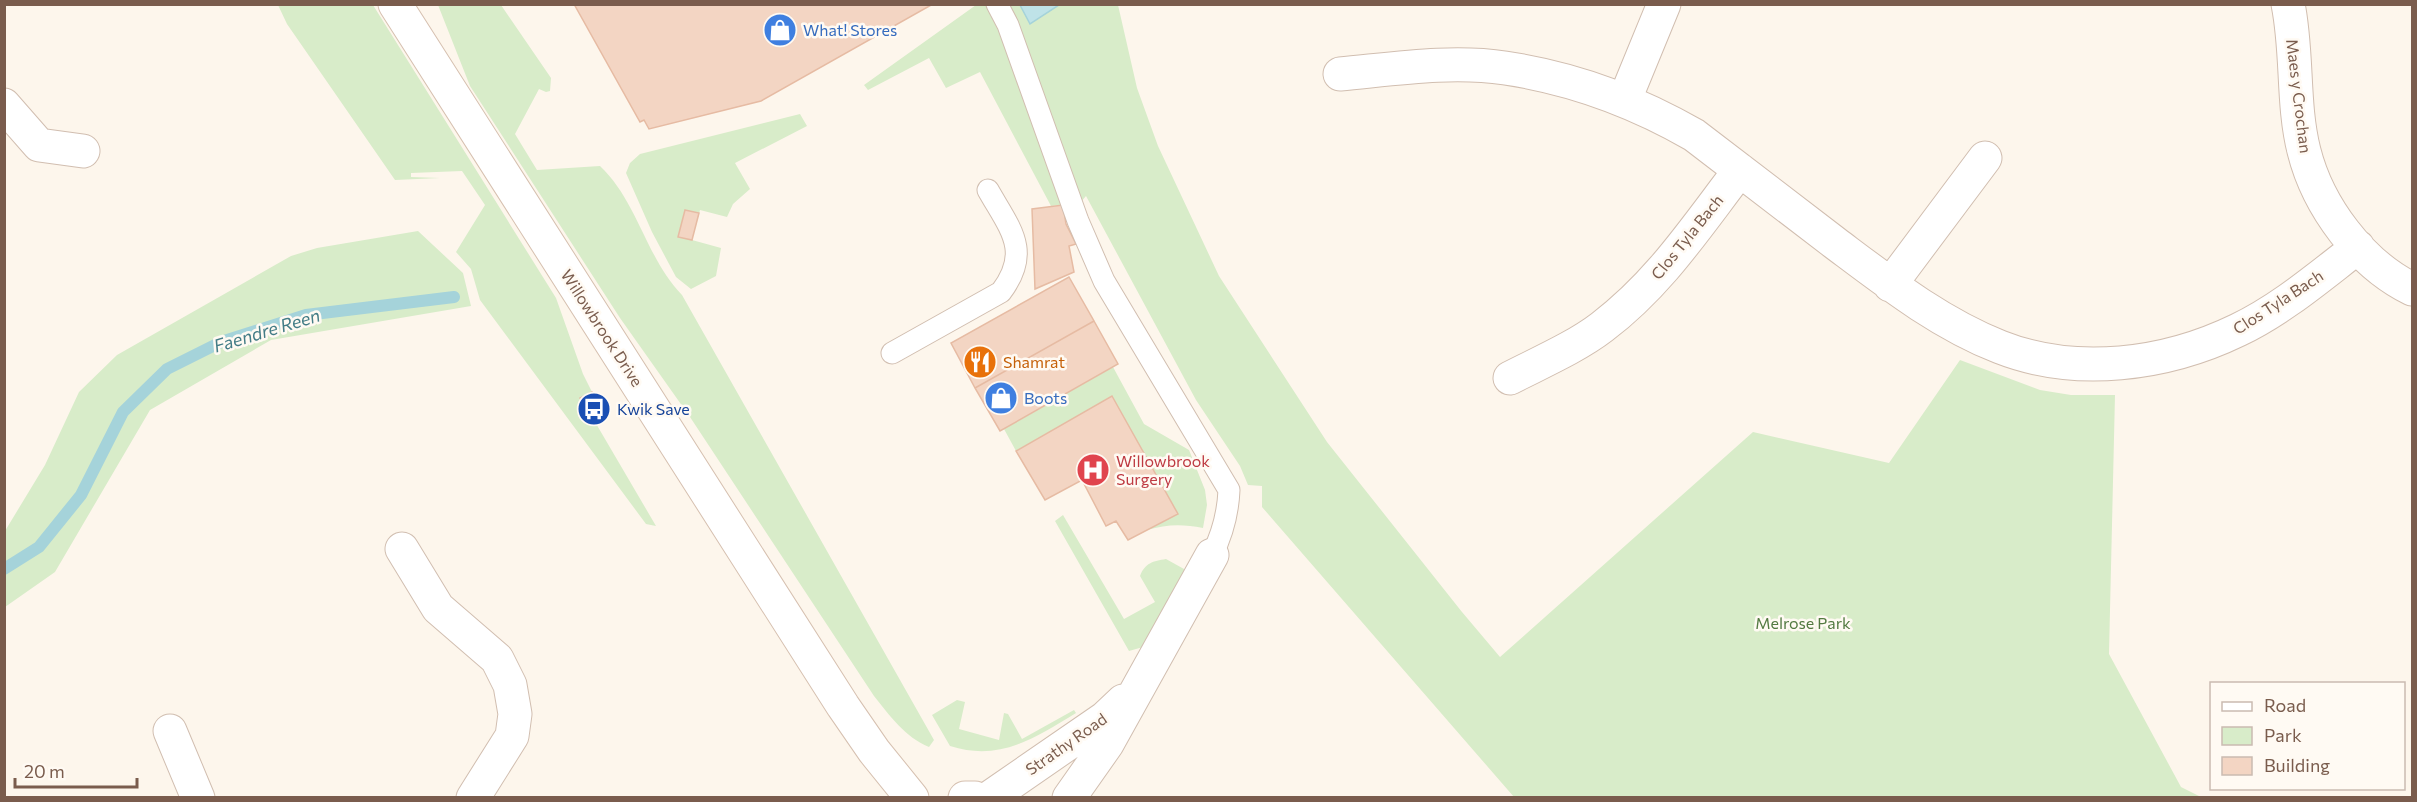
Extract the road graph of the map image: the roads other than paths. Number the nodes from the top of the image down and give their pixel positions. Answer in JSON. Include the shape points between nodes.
{"nodes":[{"id":1,"x":395,"y":4,"type":"edge"},
{"id":2,"x":997,"y":4,"type":"edge"},
{"id":3,"x":1664,"y":4,"type":"edge"},
{"id":4,"x":2288,"y":4,"type":"edge"},
{"id":5,"x":1340,"y":74,"type":"dead end"},
{"id":6,"x":1625,"y":99,"type":"junction"},
{"id":7,"x":4,"y":105,"type":"edge"},
{"id":8,"x":83,"y":151,"type":"dead end"},
{"id":9,"x":1985,"y":158,"type":"dead end"},
{"id":10,"x":1740,"y":170,"type":"junction"},
{"id":11,"x":988,"y":190,"type":"dead end"},
{"id":12,"x":2358,"y":247,"type":"junction"},
{"id":13,"x":1890,"y":285,"type":"junction"},
{"id":14,"x":2412,"y":289,"type":"edge"},
{"id":15,"x":892,"y":353,"type":"dead end"},
{"id":16,"x":1510,"y":378,"type":"dead end"},
{"id":17,"x":402,"y":549,"type":"dead end"},
{"id":18,"x":1212,"y":555,"type":"joint"},
{"id":19,"x":1139,"y":686,"type":"junction"},
{"id":20,"x":170,"y":731,"type":"dead end"},
{"id":21,"x":198,"y":798,"type":"edge"},
{"id":22,"x":473,"y":798,"type":"edge"},
{"id":23,"x":912,"y":798,"type":"edge"},
{"id":24,"x":965,"y":798,"type":"edge"},
{"id":25,"x":975,"y":798,"type":"edge"},
{"id":26,"x":989,"y":798,"type":"edge"},
{"id":27,"x":1069,"y":798,"type":"edge"}],
"edges":[{"from":1,"to":23,"type":"street","name":"Willowbrook Drive","via":[[843,706]]},
{"from":2,"to":18,"type":"lane","via":[[1104,281],[1229,490],[1222,536]]},
{"from":3,"to":6,"type":"street"},
{"from":4,"to":12,"type":"street","name":"Maes y Crochan","via":[[2304,152],[2335,219]]},
{"from":5,"to":6,"type":"street","name":"Clos Tyla Bach","via":[[1436,65],[1504,68]]},
{"from":6,"to":10,"type":"street","name":"Clos Tyla Bach","via":[[1694,135]]},
{"from":7,"to":8,"type":"street","via":[[39,145]]},
{"from":9,"to":13,"type":"street"},
{"from":10,"to":13,"type":"street","name":"Clos Tyla Bach"},
{"from":10,"to":16,"type":"street","name":"Clos Tyla Bach","via":[[1676,256],[1642,293],[1601,328]]},
{"from":11,"to":15,"type":"lane","via":[[1009,227],[1018,255],[1012,277],[1001,292]]},
{"from":12,"to":13,"type":"street","name":"Clos Tyla Bach","via":[[2239,330],[2187,351],[2142,361],[2102,364],[2044,359],[2002,348],[1935,315]]},
{"from":12,"to":14,"type":"street","name":"Maes y Crochan","via":[[2376,266]]},
{"from":17,"to":22,"type":"street","via":[[438,608],[496,659],[510,685],[515,714],[512,736]]},
{"from":18,"to":19,"type":"street","name":"Strathy Road"},
{"from":19,"to":26,"type":"street","name":"Strathy Road","via":[[1105,718]]},
{"from":19,"to":27,"type":"street","name":"Strathy Road","via":[[1107,744]]},
{"from":20,"to":21,"type":"street"},
{"from":24,"to":25,"type":"street"}]}
